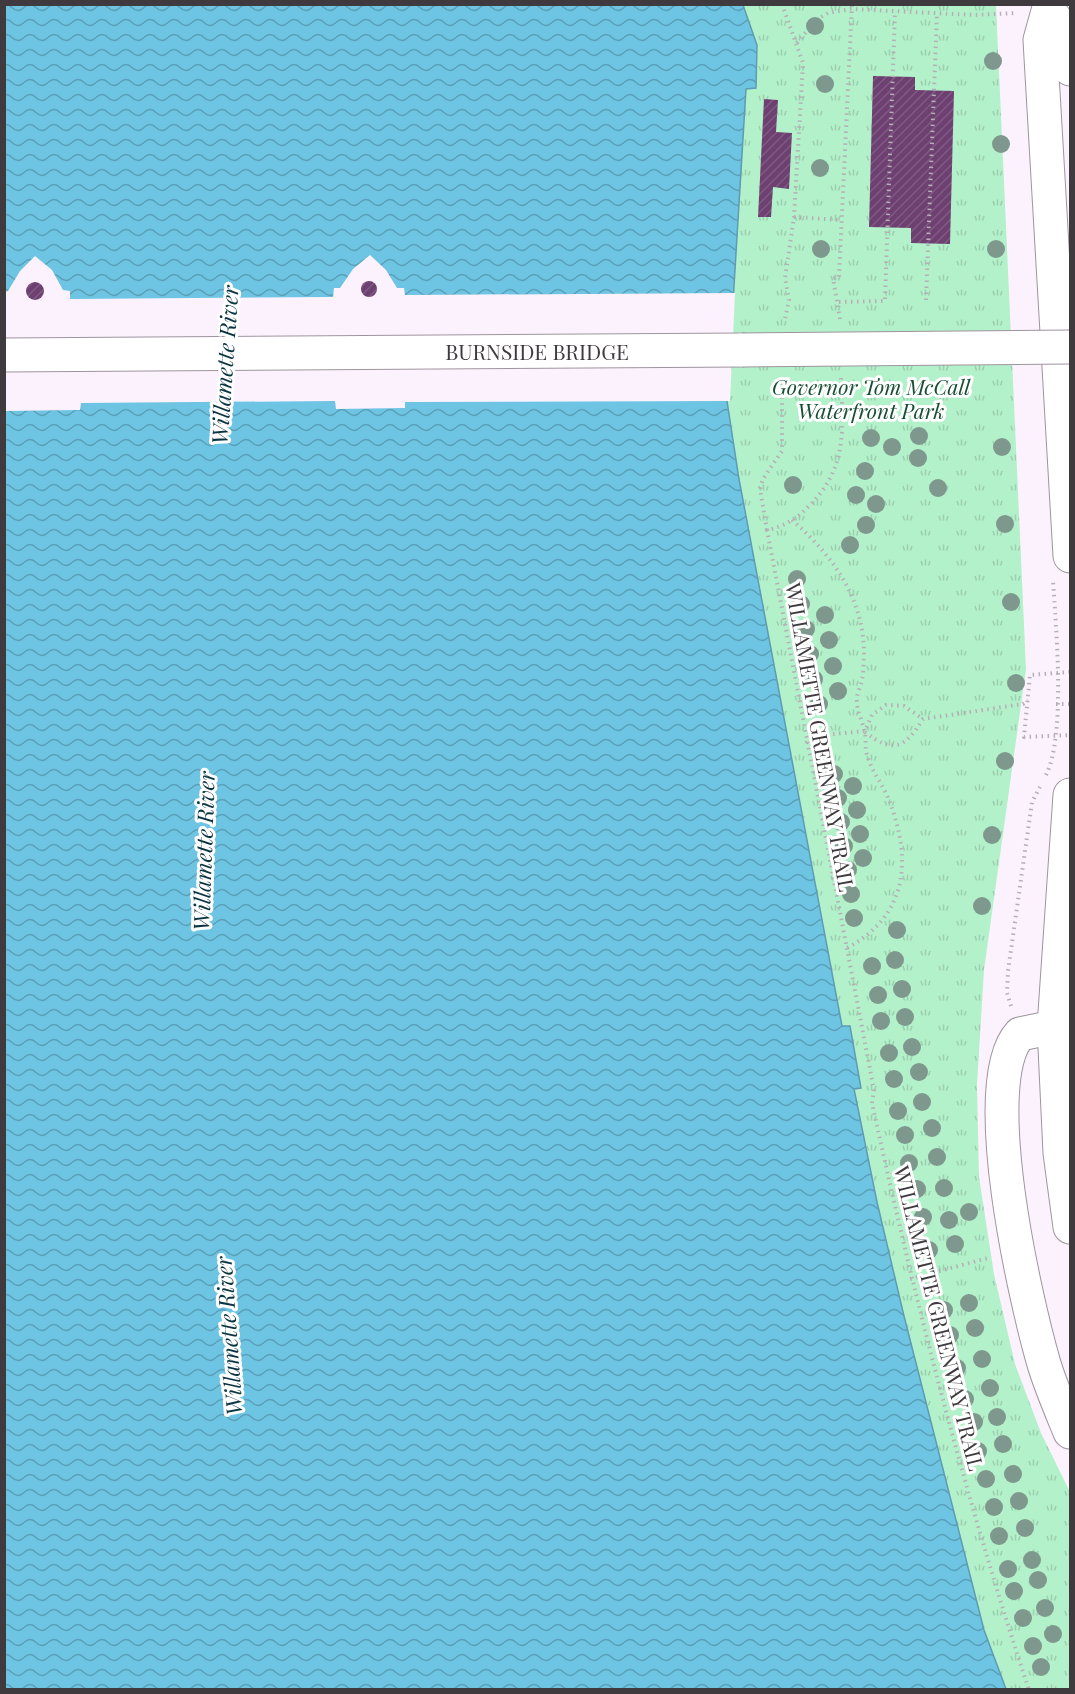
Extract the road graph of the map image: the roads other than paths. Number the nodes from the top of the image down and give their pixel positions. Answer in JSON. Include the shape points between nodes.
{"nodes":[{"id":1,"x":1050,"y":8,"type":"edge"},
{"id":2,"x":1071,"y":69,"type":"edge"},
{"id":3,"x":1048,"y":188,"type":"junction"},
{"id":4,"x":1071,"y":252,"type":"edge"},
{"id":5,"x":1064,"y":348,"type":"edge"},
{"id":6,"x":4,"y":355,"type":"edge"},
{"id":7,"x":1071,"y":556,"type":"edge"},
{"id":8,"x":1071,"y":795,"type":"edge"},
{"id":9,"x":1054,"y":1027,"type":"junction"},
{"id":10,"x":1071,"y":1227,"type":"edge"},
{"id":11,"x":1071,"y":1432,"type":"edge"}],
"edges":[{"from":1,"to":2,"type":"main road","via":[[1068,36]]},
{"from":1,"to":3,"type":"main road","via":[[1040,40]]},
{"from":3,"to":4,"type":"main road","via":[[1060,206],[1062,237]]},
{"from":3,"to":5,"type":"main road"},
{"from":5,"to":6,"type":"main road","name":"BURNSIDE BRIDGE","bridge":true},
{"from":5,"to":7,"type":"main road"},
{"from":8,"to":9,"type":"main road"},
{"from":9,"to":10,"type":"main road","via":[[1060,1153]]},
{"from":9,"to":11,"type":"main road","via":[[1020,1034],[1008,1052],[1004,1065],[1004,1135],[1009,1201],[1024,1281],[1045,1367]]}]}
